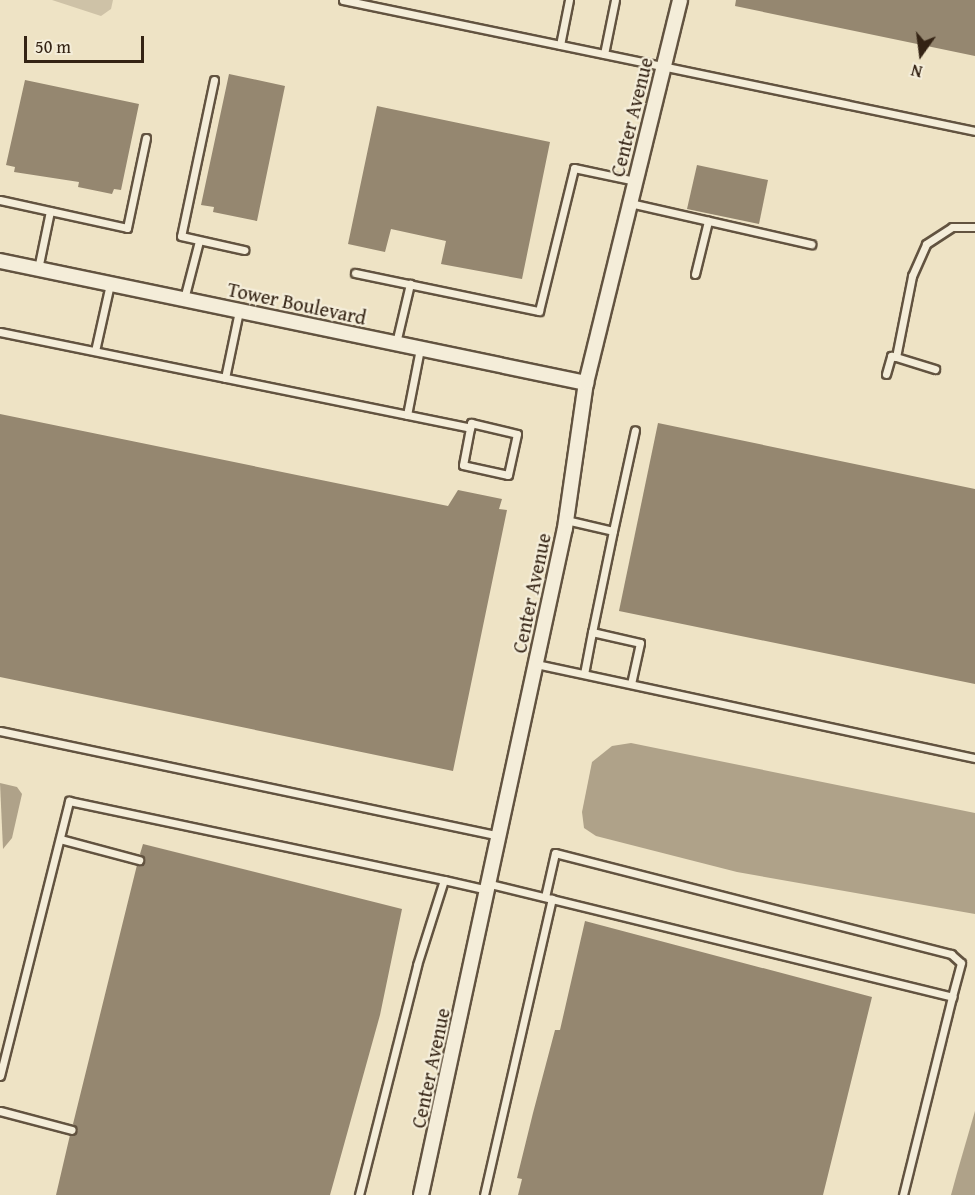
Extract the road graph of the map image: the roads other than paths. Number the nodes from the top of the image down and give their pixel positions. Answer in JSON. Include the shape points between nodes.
{"nodes":[{"id":1,"x":343,"y":0,"type":"edge"},
{"id":2,"x":569,"y":0,"type":"edge"},
{"id":3,"x":615,"y":0,"type":"edge"},
{"id":4,"x":680,"y":0,"type":"edge"},
{"id":5,"x":560,"y":45,"type":"junction"},
{"id":6,"x":604,"y":54,"type":"junction"},
{"id":7,"x":664,"y":67,"type":"junction"},
{"id":8,"x":214,"y":80,"type":"dead end"},
{"id":9,"x":975,"y":131,"type":"edge"},
{"id":10,"x":146,"y":138,"type":"dead end"},
{"id":11,"x":635,"y":182,"type":"junction"},
{"id":12,"x":0,"y":200,"type":"edge"},
{"id":13,"x":630,"y":203,"type":"junction"},
{"id":14,"x":50,"y":211,"type":"junction"},
{"id":15,"x":708,"y":221,"type":"junction"},
{"id":16,"x":975,"y":227,"type":"edge"},
{"id":17,"x":199,"y":241,"type":"junction"},
{"id":18,"x":811,"y":244,"type":"dead end"},
{"id":19,"x":244,"y":250,"type":"dead end"},
{"id":20,"x":0,"y":261,"type":"edge"},
{"id":21,"x":38,"y":269,"type":"junction"},
{"id":22,"x":354,"y":273,"type":"dead end"},
{"id":23,"x":695,"y":274,"type":"dead end"},
{"id":24,"x":110,"y":284,"type":"junction"},
{"id":25,"x":410,"y":284,"type":"junction"},
{"id":26,"x":184,"y":299,"type":"junction"},
{"id":27,"x":239,"y":311,"type":"junction"},
{"id":28,"x":0,"y":332,"type":"edge"},
{"id":29,"x":396,"y":343,"type":"junction"},
{"id":30,"x":420,"y":348,"type":"junction"},
{"id":31,"x":95,"y":351,"type":"junction"},
{"id":32,"x":896,"y":357,"type":"junction"},
{"id":33,"x":935,"y":369,"type":"dead end"},
{"id":34,"x":886,"y":374,"type":"dead end"},
{"id":35,"x":225,"y":378,"type":"junction"},
{"id":36,"x":586,"y":383,"type":"junction"},
{"id":37,"x":407,"y":415,"type":"junction"},
{"id":38,"x":470,"y":428,"type":"junction"},
{"id":39,"x":635,"y":430,"type":"dead end"},
{"id":40,"x":566,"y":520,"type":"junction"},
{"id":41,"x":613,"y":531,"type":"junction"},
{"id":42,"x":592,"y":632,"type":"junction"},
{"id":43,"x":536,"y":664,"type":"junction"},
{"id":44,"x":584,"y":674,"type":"junction"},
{"id":45,"x":631,"y":684,"type":"junction"},
{"id":46,"x":0,"y":731,"type":"edge"},
{"id":47,"x":975,"y":759,"type":"edge"},
{"id":48,"x":500,"y":836,"type":"junction"},
{"id":49,"x":60,"y":839,"type":"junction"},
{"id":50,"x":139,"y":860,"type":"dead end"},
{"id":51,"x":444,"y":880,"type":"junction"},
{"id":52,"x":489,"y":887,"type":"junction"},
{"id":53,"x":549,"y":898,"type":"junction"},
{"id":54,"x":952,"y":997,"type":"junction"},
{"id":55,"x":0,"y":1076,"type":"edge"},
{"id":56,"x":0,"y":1111,"type":"edge"},
{"id":57,"x":72,"y":1130,"type":"dead end"},
{"id":58,"x":359,"y":1195,"type":"edge"},
{"id":59,"x":421,"y":1195,"type":"edge"},
{"id":60,"x":484,"y":1195,"type":"edge"},
{"id":61,"x":903,"y":1195,"type":"edge"}],
"edges":[{"from":1,"to":5,"type":"lane"},
{"from":2,"to":5,"type":"lane"},
{"from":3,"to":6,"type":"lane"},
{"from":4,"to":7,"type":"street","name":"Center Avenue"},
{"from":5,"to":6,"type":"lane"},
{"from":6,"to":7,"type":"lane"},
{"from":7,"to":9,"type":"lane"},
{"from":7,"to":11,"type":"street","name":"Center Avenue"},
{"from":8,"to":17,"type":"lane","via":[[181,236]]},
{"from":10,"to":14,"type":"lane","via":[[127,228]]},
{"from":11,"to":13,"type":"street","name":"Center Avenue"},
{"from":11,"to":25,"type":"lane","via":[[574,168],[539,311]]},
{"from":12,"to":14,"type":"lane"},
{"from":13,"to":15,"type":"lane"},
{"from":13,"to":36,"type":"street","name":"Center Avenue"},
{"from":14,"to":21,"type":"lane"},
{"from":15,"to":18,"type":"lane"},
{"from":15,"to":23,"type":"lane"},
{"from":16,"to":32,"type":"lane","via":[[952,227],[926,244],[912,276]]},
{"from":17,"to":19,"type":"lane"},
{"from":17,"to":26,"type":"lane"},
{"from":20,"to":21,"type":"street","name":"Tower Boulevard"},
{"from":21,"to":24,"type":"street","name":"Tower Boulevard"},
{"from":22,"to":25,"type":"lane"},
{"from":24,"to":26,"type":"street","name":"Tower Boulevard"},
{"from":24,"to":31,"type":"lane"},
{"from":25,"to":29,"type":"lane"},
{"from":26,"to":27,"type":"street","name":"Tower Boulevard"},
{"from":27,"to":29,"type":"street","name":"Tower Boulevard"},
{"from":27,"to":35,"type":"lane"},
{"from":28,"to":31,"type":"lane"},
{"from":29,"to":30,"type":"street","name":"Tower Boulevard"},
{"from":30,"to":36,"type":"street","name":"Tower Boulevard"},
{"from":30,"to":37,"type":"lane"},
{"from":31,"to":35,"type":"lane"},
{"from":32,"to":33,"type":"lane"},
{"from":32,"to":34,"type":"lane","via":[[891,356]]},
{"from":35,"to":37,"type":"lane"},
{"from":36,"to":40,"type":"street","name":"Center Avenue"},
{"from":37,"to":38,"type":"lane"},
{"from":38,"to":38,"type":"lane","via":[[471,423],[517,434],[508,475],[463,465]]},
{"from":39,"to":41,"type":"lane"},
{"from":40,"to":41,"type":"lane"},
{"from":40,"to":43,"type":"street","name":"Center Avenue"},
{"from":41,"to":42,"type":"lane"},
{"from":42,"to":44,"type":"lane"},
{"from":42,"to":45,"type":"lane","via":[[640,643]]},
{"from":43,"to":44,"type":"lane"},
{"from":43,"to":48,"type":"street","name":"Center Avenue"},
{"from":44,"to":45,"type":"lane"},
{"from":45,"to":47,"type":"lane"},
{"from":46,"to":48,"type":"lane"},
{"from":48,"to":52,"type":"street","name":"Center Avenue"},
{"from":49,"to":50,"type":"lane"},
{"from":49,"to":51,"type":"lane","via":[[69,801]]},
{"from":49,"to":55,"type":"lane"},
{"from":51,"to":52,"type":"lane"},
{"from":51,"to":58,"type":"lane","via":[[417,965]]},
{"from":52,"to":53,"type":"lane"},
{"from":52,"to":59,"type":"street","name":"Center Avenue"},
{"from":53,"to":54,"type":"lane"},
{"from":53,"to":54,"type":"lane","via":[[555,853],[951,954],[961,963]]},
{"from":53,"to":60,"type":"lane","via":[[519,1056]]},
{"from":54,"to":61,"type":"lane"},
{"from":56,"to":57,"type":"lane"}]}
